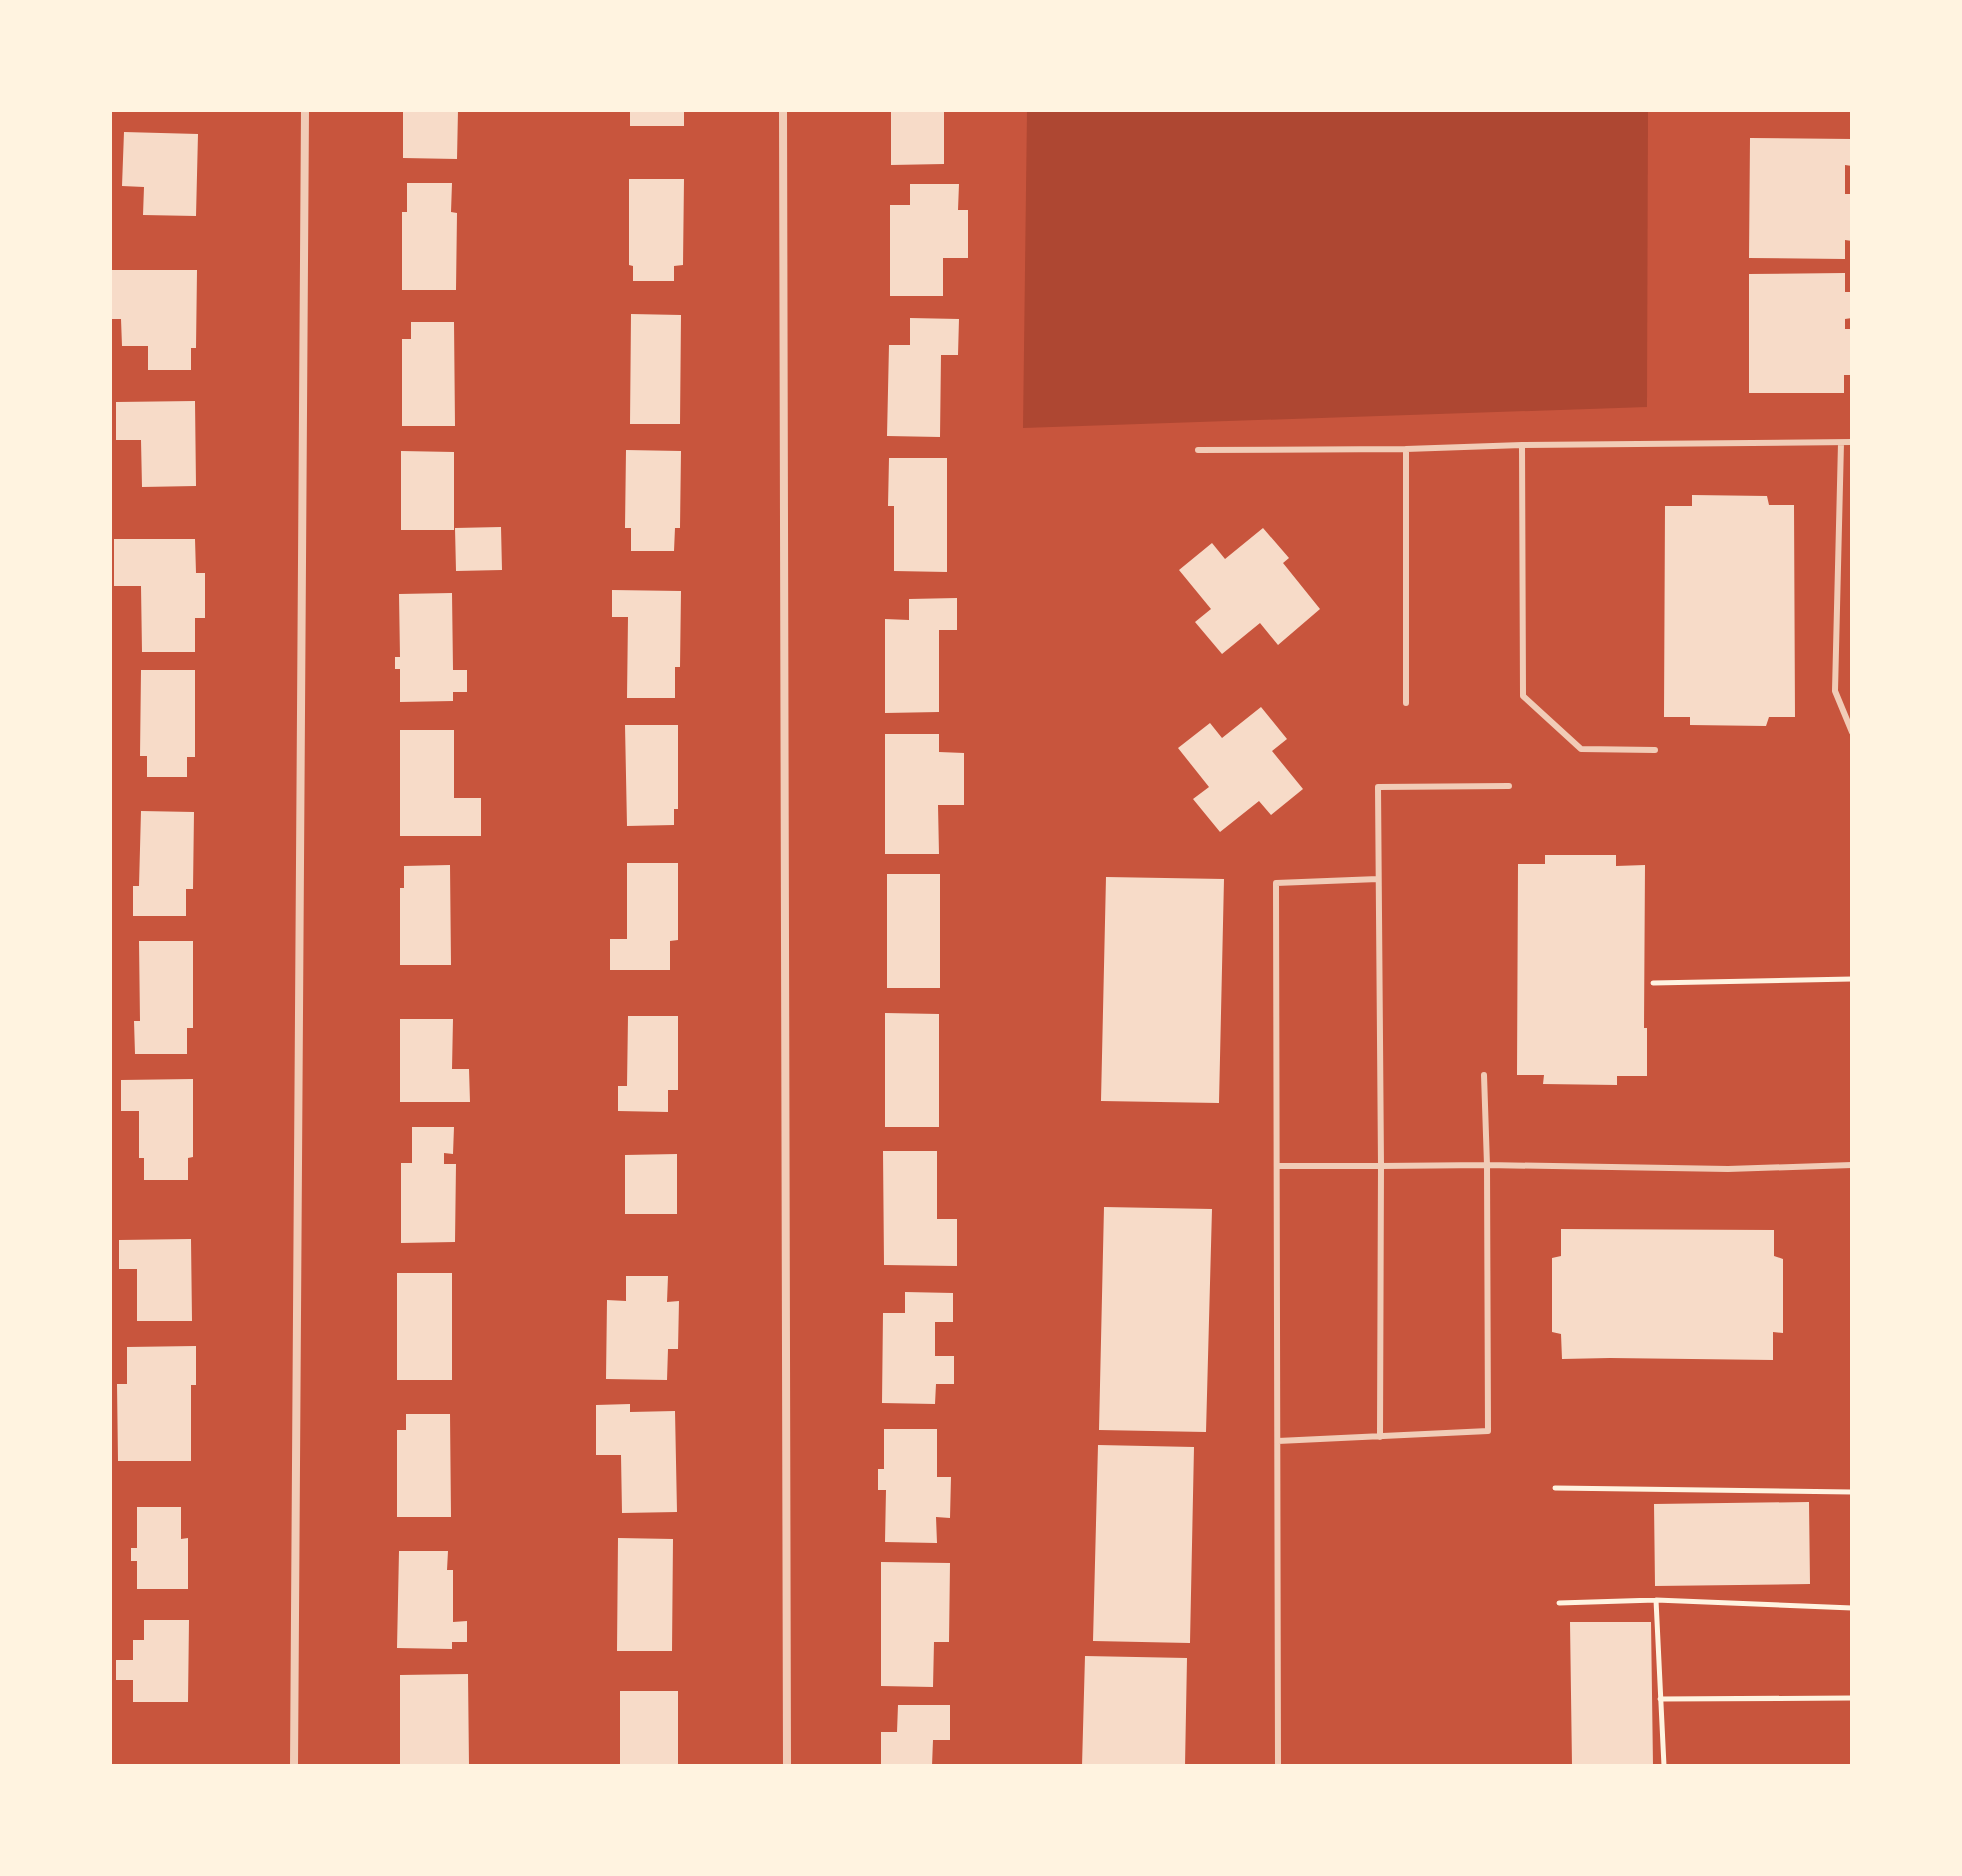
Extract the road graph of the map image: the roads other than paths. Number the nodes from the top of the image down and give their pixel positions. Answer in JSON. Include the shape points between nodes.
{"nodes":[{"id":1,"x":305,"y":110,"type":"edge"},
{"id":2,"x":783,"y":110,"type":"edge"},
{"id":3,"x":1852,"y":442,"type":"edge"},
{"id":4,"x":1841,"y":443,"type":"junction"},
{"id":5,"x":1522,"y":445,"type":"junction"},
{"id":6,"x":1406,"y":449,"type":"junction"},
{"id":7,"x":1198,"y":450,"type":"dead end"},
{"id":8,"x":1406,"y":703,"type":"dead end"},
{"id":9,"x":1852,"y":732,"type":"edge"},
{"id":10,"x":1655,"y":750,"type":"dead end"},
{"id":11,"x":1509,"y":786,"type":"dead end"},
{"id":12,"x":1378,"y":879,"type":"junction"},
{"id":13,"x":1484,"y":1075,"type":"dead end"},
{"id":14,"x":1487,"y":1165,"type":"junction"},
{"id":15,"x":1852,"y":1165,"type":"edge"},
{"id":16,"x":1278,"y":1166,"type":"junction"},
{"id":17,"x":1381,"y":1166,"type":"junction"},
{"id":18,"x":1380,"y":1437,"type":"junction"},
{"id":19,"x":1278,"y":1441,"type":"junction"},
{"id":20,"x":294,"y":1766,"type":"edge"},
{"id":21,"x":787,"y":1766,"type":"edge"},
{"id":22,"x":1278,"y":1766,"type":"edge"}],
"edges":[{"from":1,"to":20,"type":"street"},
{"from":2,"to":21,"type":"street"},
{"from":3,"to":4,"type":"lane"},
{"from":4,"to":5,"type":"lane"},
{"from":4,"to":9,"type":"lane","via":[[1835,691]]},
{"from":5,"to":6,"type":"lane"},
{"from":5,"to":10,"type":"lane","via":[[1523,696],[1581,749]]},
{"from":6,"to":7,"type":"lane"},
{"from":6,"to":8,"type":"lane"},
{"from":11,"to":12,"type":"lane","via":[[1378,787]]},
{"from":12,"to":16,"type":"lane","via":[[1276,883]]},
{"from":12,"to":17,"type":"lane"},
{"from":13,"to":14,"type":"lane"},
{"from":14,"to":15,"type":"lane"},
{"from":14,"to":17,"type":"lane"},
{"from":14,"to":18,"type":"lane","via":[[1488,1431]]},
{"from":16,"to":17,"type":"lane"},
{"from":16,"to":19,"type":"lane"},
{"from":17,"to":18,"type":"lane"},
{"from":18,"to":19,"type":"lane"},
{"from":19,"to":22,"type":"lane"}]}
